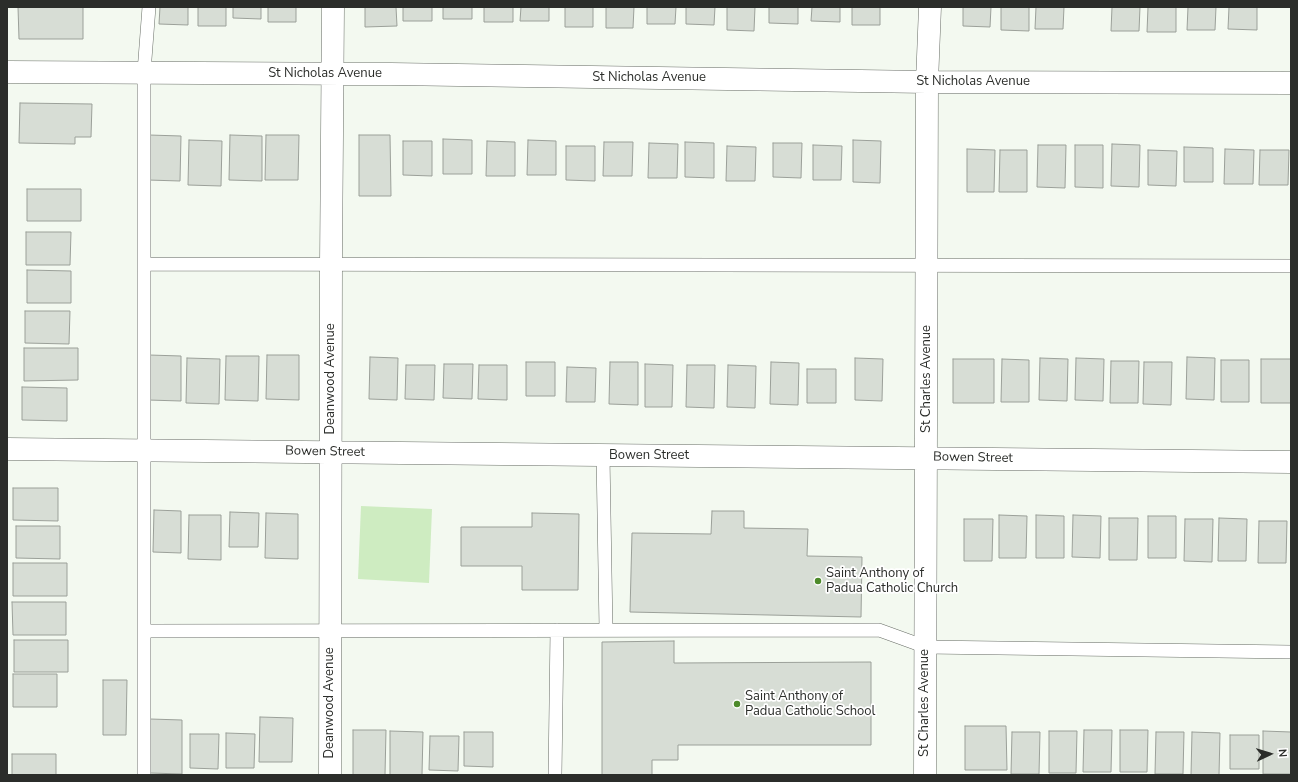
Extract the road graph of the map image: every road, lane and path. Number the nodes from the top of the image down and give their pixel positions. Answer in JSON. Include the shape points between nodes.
{"nodes":[{"id":1,"x":149,"y":7,"type":"edge"},
{"id":2,"x":333,"y":7,"type":"edge"},
{"id":3,"x":930,"y":7,"type":"edge"},
{"id":4,"x":7,"y":72,"type":"edge"},
{"id":5,"x":144,"y":72,"type":"junction"},
{"id":6,"x":334,"y":74,"type":"junction"},
{"id":7,"x":927,"y":82,"type":"junction"},
{"id":8,"x":1291,"y":83,"type":"edge"},
{"id":9,"x":144,"y":264,"type":"junction"},
{"id":10,"x":331,"y":264,"type":"junction"},
{"id":11,"x":927,"y":265,"type":"junction"},
{"id":12,"x":1291,"y":266,"type":"edge"},
{"id":13,"x":7,"y":449,"type":"edge"},
{"id":14,"x":143,"y":450,"type":"junction"},
{"id":15,"x":332,"y":452,"type":"junction"},
{"id":16,"x":603,"y":456,"type":"junction"},
{"id":17,"x":927,"y":458,"type":"junction"},
{"id":18,"x":1291,"y":462,"type":"edge"},
{"id":19,"x":331,"y":630,"type":"junction"},
{"id":20,"x":556,"y":630,"type":"junction"},
{"id":21,"x":606,"y":630,"type":"junction"},
{"id":22,"x":144,"y":631,"type":"junction"},
{"id":23,"x":926,"y":647,"type":"junction"},
{"id":24,"x":1291,"y":652,"type":"edge"},
{"id":25,"x":144,"y":775,"type":"edge"},
{"id":26,"x":330,"y":775,"type":"edge"},
{"id":27,"x":555,"y":775,"type":"edge"},
{"id":28,"x":925,"y":775,"type":"edge"}],
"edges":[{"from":1,"to":5,"type":"lane"},
{"from":2,"to":6,"type":"street","name":"Deanwood Avenue"},
{"from":3,"to":7,"type":"street","name":"St Charles Avenue"},
{"from":4,"to":5,"type":"street","name":"St Nicholas Avenue"},
{"from":5,"to":6,"type":"street","name":"St Nicholas Avenue"},
{"from":5,"to":9,"type":"lane"},
{"from":6,"to":7,"type":"street","name":"St Nicholas Avenue"},
{"from":6,"to":10,"type":"street","name":"Deanwood Avenue"},
{"from":7,"to":8,"type":"street","name":"St Nicholas Avenue"},
{"from":7,"to":11,"type":"street","name":"St Charles Avenue"},
{"from":9,"to":10,"type":"lane"},
{"from":9,"to":14,"type":"lane"},
{"from":10,"to":11,"type":"lane"},
{"from":10,"to":15,"type":"street","name":"Deanwood Avenue"},
{"from":11,"to":12,"type":"lane"},
{"from":11,"to":17,"type":"street","name":"St Charles Avenue"},
{"from":13,"to":14,"type":"street","name":"Bowen Street"},
{"from":14,"to":15,"type":"street","name":"Bowen Street"},
{"from":14,"to":22,"type":"lane"},
{"from":15,"to":16,"type":"street","name":"Bowen Street"},
{"from":15,"to":19,"type":"street","name":"Deanwood Avenue"},
{"from":16,"to":17,"type":"street","name":"Bowen Street"},
{"from":16,"to":21,"type":"lane"},
{"from":17,"to":18,"type":"street","name":"Bowen Street"},
{"from":17,"to":23,"type":"street","name":"St Charles Avenue"},
{"from":19,"to":20,"type":"lane"},
{"from":19,"to":22,"type":"lane"},
{"from":19,"to":26,"type":"street","name":"Deanwood Avenue"},
{"from":20,"to":21,"type":"lane"},
{"from":20,"to":27,"type":"lane"},
{"from":21,"to":23,"type":"lane","via":[[880,630]]},
{"from":22,"to":25,"type":"lane"},
{"from":23,"to":24,"type":"lane"},
{"from":23,"to":28,"type":"street","name":"St Charles Avenue"}]}
